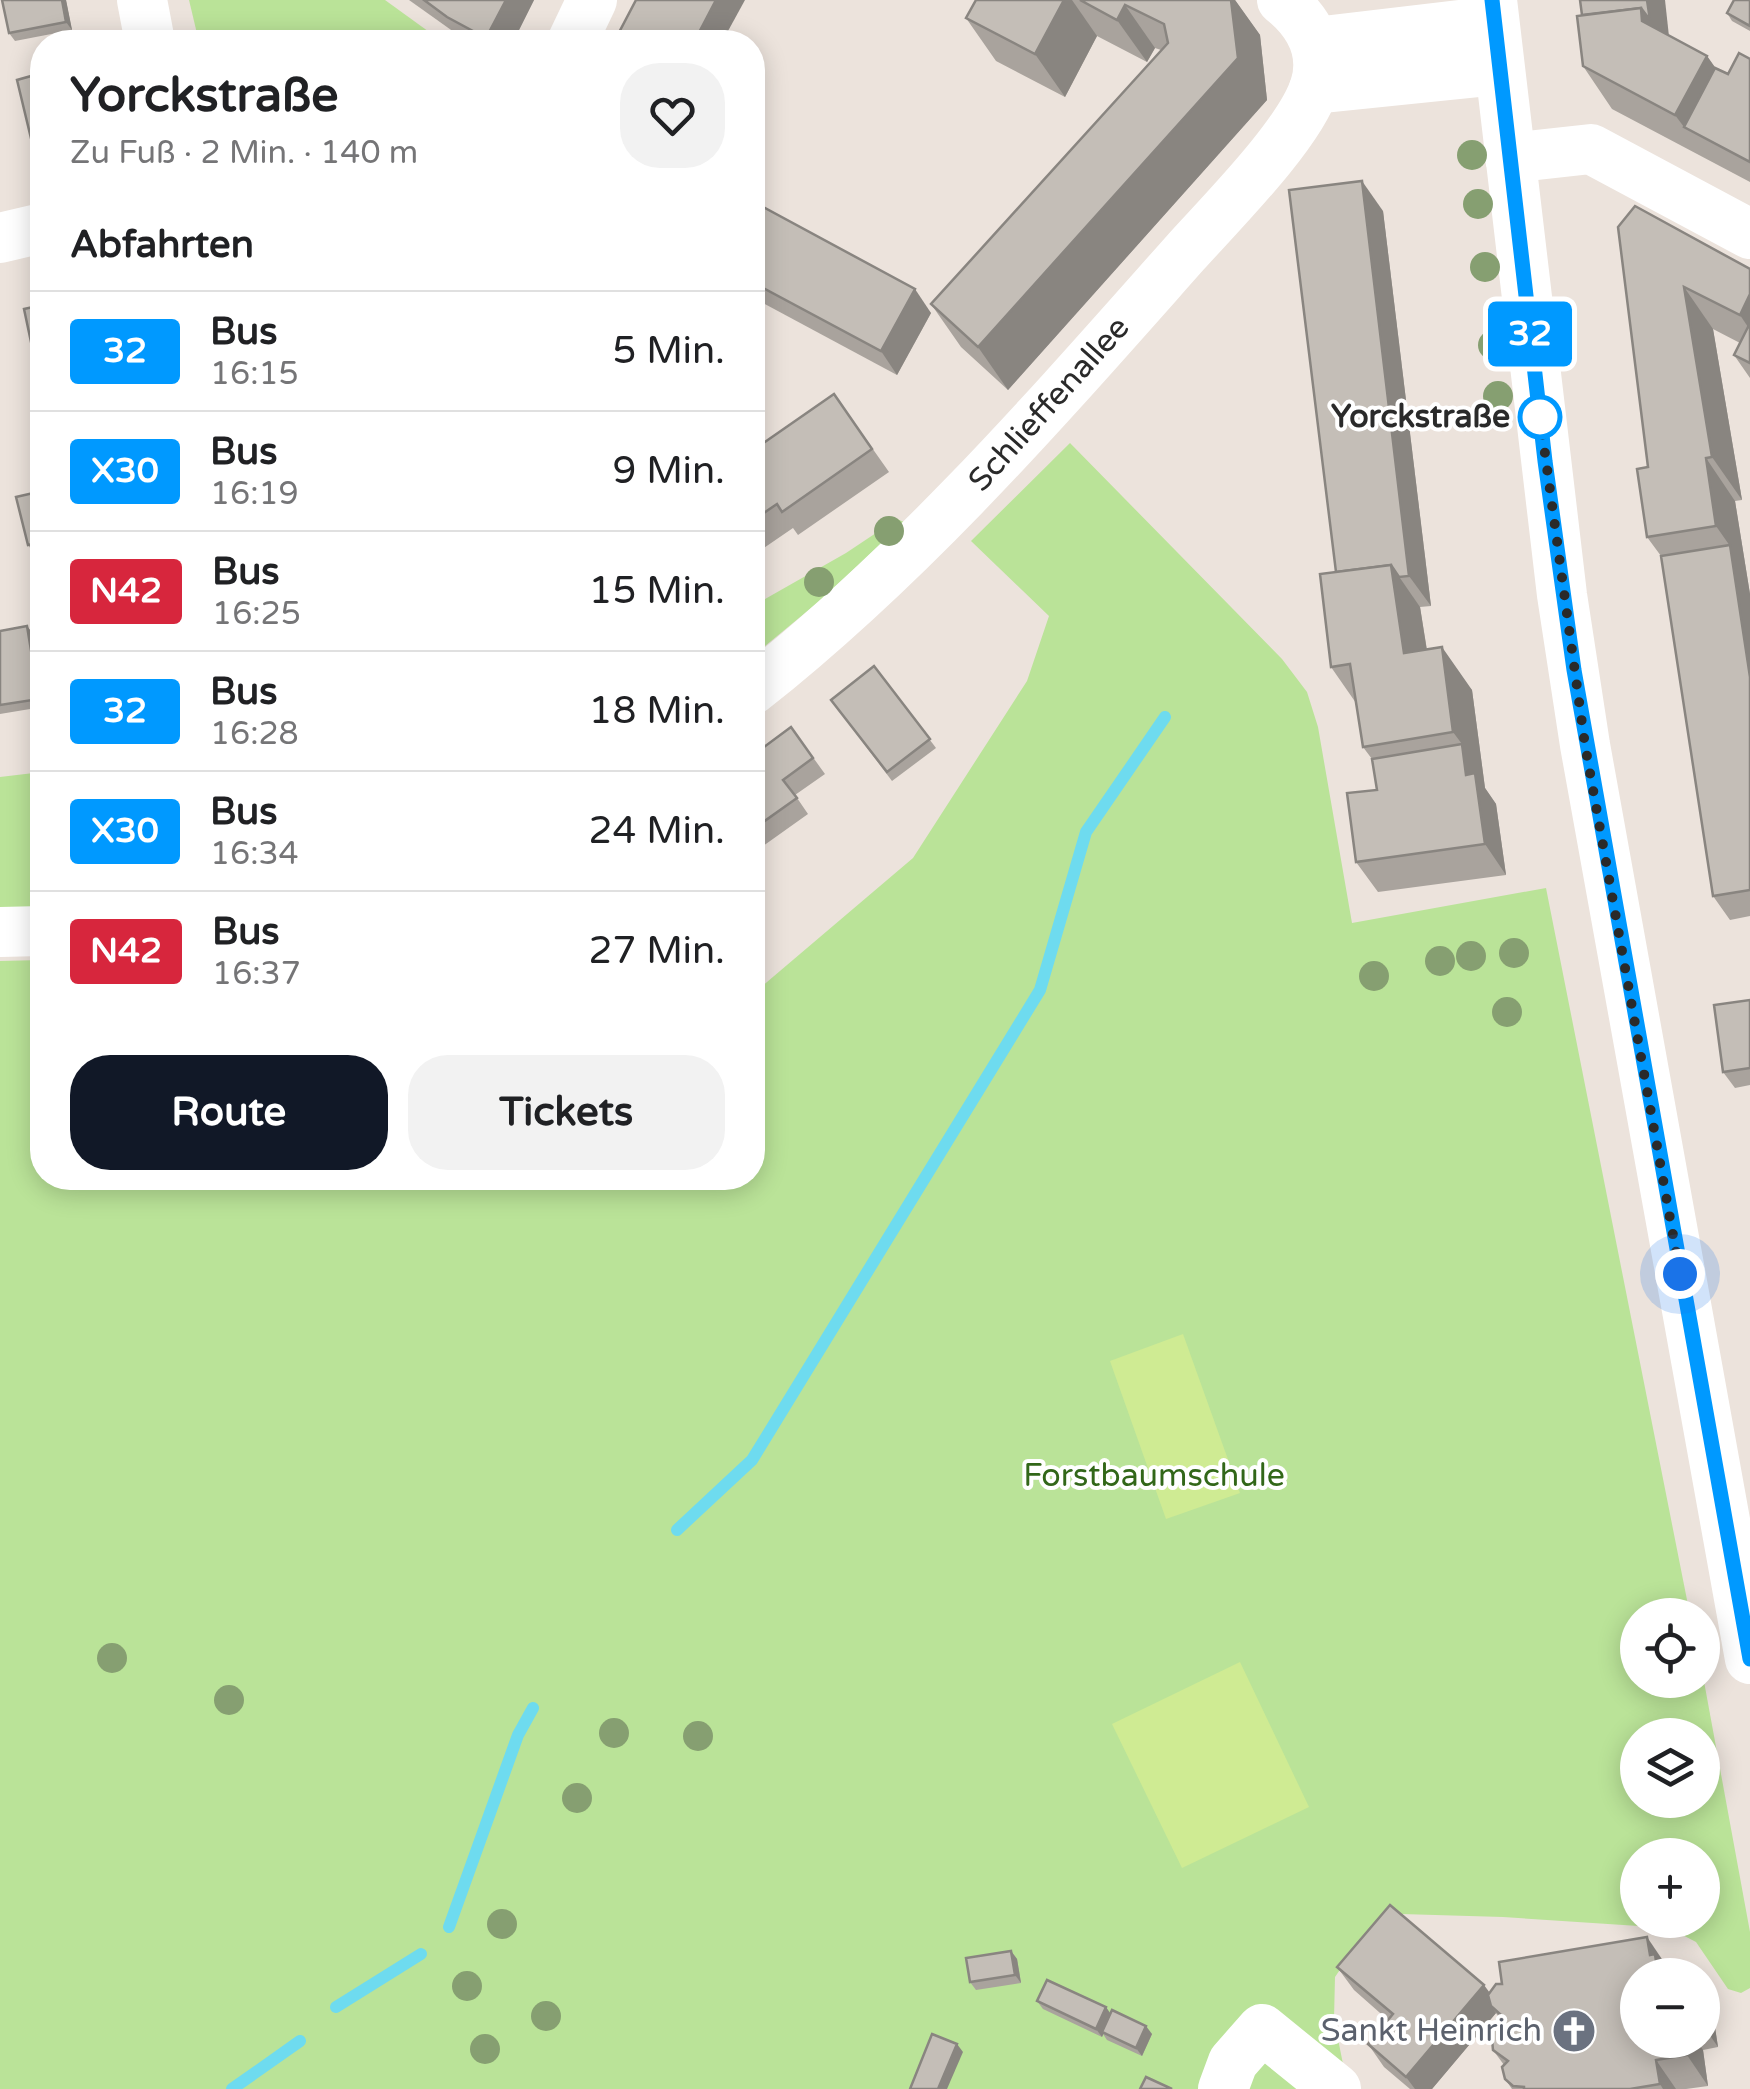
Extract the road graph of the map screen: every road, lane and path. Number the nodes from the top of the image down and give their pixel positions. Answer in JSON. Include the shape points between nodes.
{"nodes":[{"id":1,"x":142,"y":0,"type":"edge"},
{"id":2,"x":592,"y":0,"type":"edge"},
{"id":3,"x":1282,"y":0,"type":"edge"},
{"id":4,"x":1493,"y":10,"type":"edge"},
{"id":5,"x":148,"y":30,"type":"edge"},
{"id":6,"x":578,"y":30,"type":"edge"},
{"id":7,"x":1315,"y":66,"type":"junction"},
{"id":8,"x":1499,"y":70,"type":"junction"},
{"id":9,"x":1510,"y":158,"type":"junction"},
{"id":10,"x":30,"y":231,"type":"edge"},
{"id":11,"x":1750,"y":234,"type":"edge"},
{"id":12,"x":0,"y":238,"type":"edge"},
{"id":13,"x":765,"y":679,"type":"edge"},
{"id":14,"x":30,"y":931,"type":"edge"},
{"id":15,"x":0,"y":932,"type":"edge"},
{"id":16,"x":1750,"y":1659,"type":"edge"},
{"id":17,"x":1223,"y":2089,"type":"edge"},
{"id":18,"x":1336,"y":2089,"type":"edge"}],
"edges":[{"from":1,"to":5,"type":"street"},
{"from":2,"to":6,"type":"street"},
{"from":3,"to":7,"type":"street","via":[[1303,19]]},
{"from":4,"to":7,"type":"street"},
{"from":4,"to":8,"type":"street"},
{"from":7,"to":8,"type":"street"},
{"from":7,"to":13,"type":"street","name":"Schlieffenallee","via":[[1283,140],[1233,200],[976,484],[883,578]]},
{"from":8,"to":9,"type":"street"},
{"from":9,"to":11,"type":"street","via":[[1591,149]]},
{"from":9,"to":16,"type":"street","via":[[1582,726]]},
{"from":10,"to":12,"type":"street"},
{"from":14,"to":15,"type":"street"},
{"from":17,"to":18,"type":"street","via":[[1233,2062],[1262,2029]]}]}
